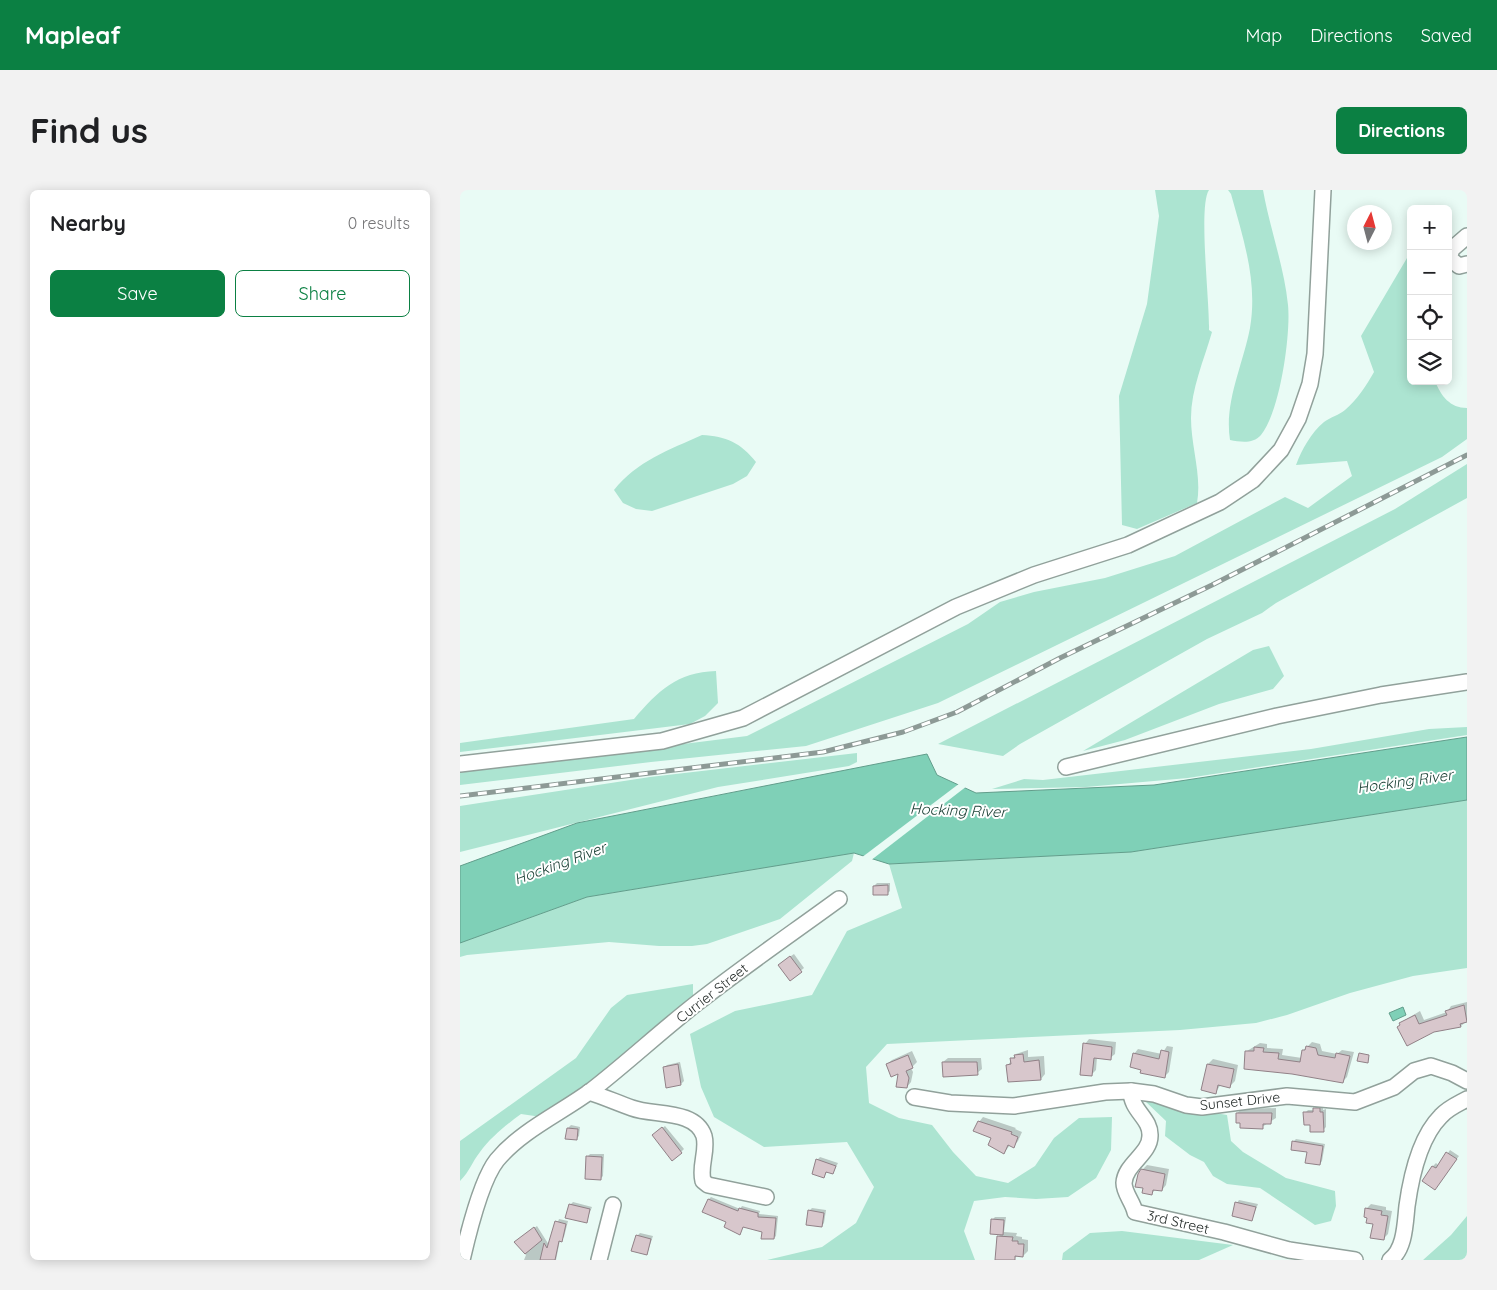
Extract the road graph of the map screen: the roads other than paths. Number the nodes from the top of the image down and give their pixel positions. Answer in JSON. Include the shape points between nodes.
{"nodes":[{"id":1,"x":1323,"y":190,"type":"edge"},
{"id":2,"x":1467,"y":236,"type":"edge"},
{"id":3,"x":1467,"y":264,"type":"edge"},
{"id":4,"x":1467,"y":682,"type":"edge"},
{"id":5,"x":460,"y":764,"type":"edge"},
{"id":6,"x":1066,"y":767,"type":"dead end"},
{"id":7,"x":839,"y":900,"type":"dead end"},
{"id":8,"x":1467,"y":1081,"type":"edge"},
{"id":9,"x":1131,"y":1091,"type":"junction"},
{"id":10,"x":589,"y":1092,"type":"junction"},
{"id":11,"x":914,"y":1097,"type":"dead end"},
{"id":12,"x":1467,"y":1100,"type":"edge"},
{"id":13,"x":766,"y":1197,"type":"dead end"},
{"id":14,"x":612,"y":1205,"type":"dead end"},
{"id":15,"x":462,"y":1260,"type":"edge"},
{"id":16,"x":599,"y":1260,"type":"edge"},
{"id":17,"x":1355,"y":1260,"type":"edge"},
{"id":18,"x":1390,"y":1260,"type":"edge"}],
"edges":[{"from":1,"to":5,"type":"street","via":[[1315,354],[1310,384],[1298,419],[1281,450],[1253,480],[1220,502],[1128,545],[1034,574],[956,607],[743,718],[662,741]]},
{"from":2,"to":3,"type":"street","via":[[1452,248],[1449,258],[1459,266]]},
{"from":4,"to":6,"type":"street","via":[[1286,714]]},
{"from":7,"to":10,"type":"street","name":"Currier Street","via":[[696,1004]]},
{"from":8,"to":9,"type":"street","name":"Sunset Drive","via":[[1431,1066],[1414,1071],[1394,1087],[1354,1102],[1287,1096],[1202,1107]]},
{"from":9,"to":11,"type":"street","name":"Sunset Drive","via":[[1014,1106]]},
{"from":9,"to":17,"type":"street","name":"3rd Street","via":[[1132,1103],[1145,1120],[1150,1135],[1149,1143],[1125,1177],[1124,1186],[1135,1212],[1289,1250]]},
{"from":10,"to":13,"type":"street","via":[[642,1111],[687,1119],[702,1130],[705,1142],[703,1181],[708,1185]]},
{"from":10,"to":15,"type":"street","name":"Currier Street","via":[[498,1159],[479,1202]]},
{"from":12,"to":18,"type":"street","via":[[1446,1111],[1434,1124],[1418,1159],[1401,1242]]},
{"from":14,"to":16,"type":"street"}]}
